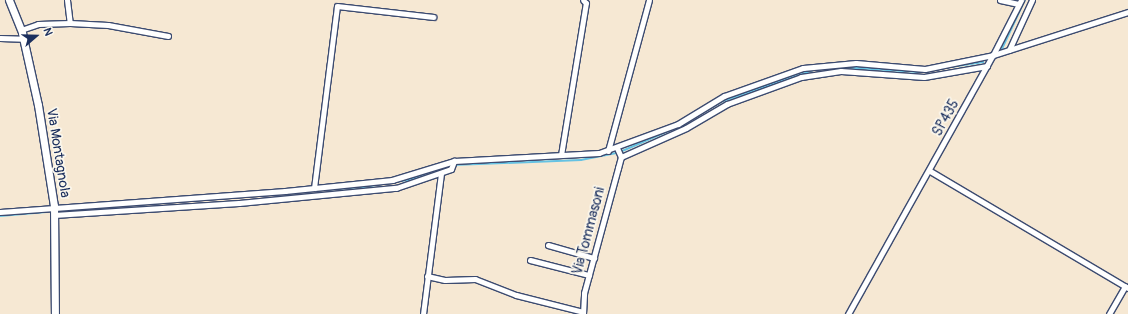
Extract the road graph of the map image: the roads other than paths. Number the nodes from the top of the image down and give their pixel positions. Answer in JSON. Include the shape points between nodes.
{"nodes":[{"id":1,"x":9,"y":0,"type":"edge"},
{"id":2,"x":67,"y":0,"type":"edge"},
{"id":3,"x":583,"y":0,"type":"edge"},
{"id":4,"x":649,"y":0,"type":"edge"},
{"id":5,"x":1000,"y":0,"type":"edge"},
{"id":6,"x":1032,"y":0,"type":"edge"},
{"id":7,"x":1020,"y":2,"type":"edge"},
{"id":8,"x":1128,"y":12,"type":"edge"},
{"id":9,"x":434,"y":17,"type":"dead end"},
{"id":10,"x":70,"y":23,"type":"junction"},
{"id":11,"x":21,"y":30,"type":"junction"},
{"id":12,"x":168,"y":36,"type":"dead end"},
{"id":13,"x":0,"y":38,"type":"edge"},
{"id":14,"x":23,"y":39,"type":"junction"},
{"id":15,"x":1009,"y":50,"type":"junction"},
{"id":16,"x":993,"y":55,"type":"junction"},
{"id":17,"x":987,"y":66,"type":"junction"},
{"id":18,"x":794,"y":75,"type":"junction"},
{"id":19,"x":608,"y":151,"type":"junction"},
{"id":20,"x":619,"y":153,"type":"junction"},
{"id":21,"x":561,"y":155,"type":"junction"},
{"id":22,"x":453,"y":163,"type":"junction"},
{"id":23,"x":930,"y":170,"type":"junction"},
{"id":24,"x":441,"y":173,"type":"junction"},
{"id":25,"x":314,"y":188,"type":"junction"},
{"id":26,"x":0,"y":212,"type":"edge"},
{"id":27,"x":54,"y":212,"type":"junction"},
{"id":28,"x":548,"y":245,"type":"dead end"},
{"id":29,"x":594,"y":258,"type":"junction"},
{"id":30,"x":530,"y":260,"type":"dead end"},
{"id":31,"x":590,"y":275,"type":"junction"},
{"id":32,"x":427,"y":276,"type":"junction"},
{"id":33,"x":1126,"y":287,"type":"edge"},
{"id":34,"x":583,"y":313,"type":"edge"},
{"id":35,"x":56,"y":314,"type":"edge"},
{"id":36,"x":423,"y":314,"type":"edge"},
{"id":37,"x":848,"y":314,"type":"edge"},
{"id":38,"x":1108,"y":314,"type":"edge"}],
"edges":[{"from":1,"to":11,"type":"street","name":"Via Montagnola"},
{"from":2,"to":10,"type":"street"},
{"from":3,"to":21,"type":"street","via":[[586,3]]},
{"from":4,"to":19,"type":"street"},
{"from":5,"to":7,"type":"street"},
{"from":6,"to":15,"type":"street"},
{"from":7,"to":16,"type":"street","name":"SP435"},
{"from":8,"to":15,"type":"street"},
{"from":9,"to":25,"type":"street","via":[[337,6]]},
{"from":10,"to":11,"type":"street","via":[[38,24]]},
{"from":10,"to":12,"type":"street","via":[[108,25]]},
{"from":11,"to":14,"type":"street","name":"Via Montagnola"},
{"from":13,"to":14,"type":"street"},
{"from":14,"to":27,"type":"street","name":"Via Montagnola","via":[[38,105]]},
{"from":15,"to":16,"type":"street"},
{"from":16,"to":17,"type":"street","name":"SP435"},
{"from":16,"to":18,"type":"street","via":[[925,69],[836,63]]},
{"from":17,"to":18,"type":"street","via":[[929,76],[840,71]]},
{"from":17,"to":23,"type":"street","name":"SP435"},
{"from":18,"to":20,"type":"street","via":[[727,104],[686,128]]},
{"from":18,"to":20,"type":"street","via":[[724,96],[678,124]]},
{"from":19,"to":20,"type":"street"},
{"from":19,"to":21,"type":"street","via":[[588,155]]},
{"from":20,"to":29,"type":"street","name":"Via Tommasoni"},
{"from":21,"to":22,"type":"street"},
{"from":22,"to":24,"type":"street"},
{"from":22,"to":25,"type":"street","via":[[392,180]]},
{"from":23,"to":33,"type":"street"},
{"from":23,"to":37,"type":"street","name":"SP435"},
{"from":24,"to":27,"type":"street","via":[[396,188],[239,203]]},
{"from":24,"to":32,"type":"street"},
{"from":25,"to":27,"type":"street"},
{"from":26,"to":27,"type":"street"},
{"from":27,"to":35,"type":"street","name":"Via Montagnola"},
{"from":28,"to":29,"type":"street"},
{"from":29,"to":31,"type":"street","name":"Via Tommasoni"},
{"from":30,"to":31,"type":"street"},
{"from":31,"to":34,"type":"street","name":"Via Tommasoni"},
{"from":32,"to":34,"type":"street","via":[[445,280],[475,279],[516,295]]},
{"from":32,"to":36,"type":"street"},
{"from":33,"to":38,"type":"street"}]}
